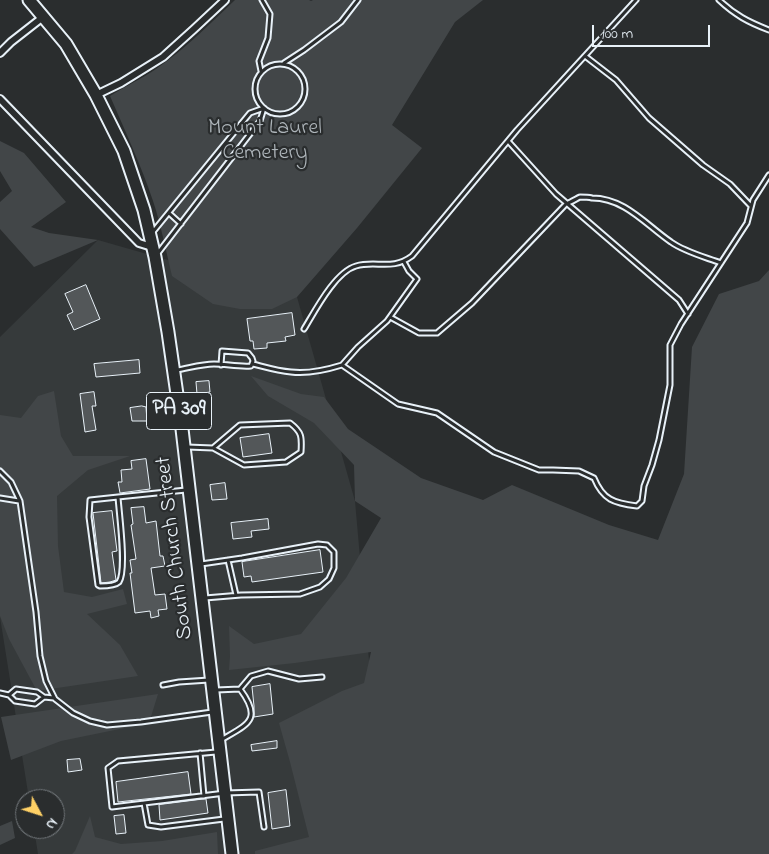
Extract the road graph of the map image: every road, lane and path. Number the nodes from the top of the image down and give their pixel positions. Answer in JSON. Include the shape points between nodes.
{"nodes":[{"id":1,"x":29,"y":0,"type":"edge"},
{"id":2,"x":225,"y":0,"type":"edge"},
{"id":3,"x":262,"y":0,"type":"edge"},
{"id":4,"x":358,"y":0,"type":"edge"},
{"id":5,"x":636,"y":0,"type":"edge"},
{"id":6,"x":718,"y":0,"type":"edge"},
{"id":7,"x":43,"y":17,"type":"junction"},
{"id":8,"x":769,"y":30,"type":"edge"},
{"id":9,"x":0,"y":53,"type":"edge"},
{"id":10,"x":585,"y":56,"type":"junction"},
{"id":11,"x":284,"y":64,"type":"junction"},
{"id":12,"x":261,"y":71,"type":"junction"},
{"id":13,"x":96,"y":95,"type":"junction"},
{"id":14,"x":1,"y":101,"type":"edge"},
{"id":15,"x":264,"y":108,"type":"junction"},
{"id":16,"x":508,"y":141,"type":"junction"},
{"id":17,"x":769,"y":175,"type":"edge"},
{"id":18,"x":566,"y":204,"type":"junction"},
{"id":19,"x":751,"y":206,"type":"junction"},
{"id":20,"x":169,"y":214,"type":"junction"},
{"id":21,"x":181,"y":224,"type":"junction"},
{"id":22,"x":152,"y":247,"type":"junction"},
{"id":23,"x":404,"y":262,"type":"junction"},
{"id":24,"x":721,"y":263,"type":"junction"},
{"id":25,"x":688,"y":314,"type":"junction"},
{"id":26,"x":390,"y":317,"type":"junction"},
{"id":27,"x":304,"y":329,"type":"dead end"},
{"id":28,"x":252,"y":364,"type":"junction"},
{"id":29,"x":221,"y":365,"type":"junction"},
{"id":30,"x":342,"y":365,"type":"junction"},
{"id":31,"x":174,"y":371,"type":"junction"},
{"id":32,"x":184,"y":447,"type":"junction"},
{"id":33,"x":213,"y":448,"type":"junction"},
{"id":34,"x":0,"y":471,"type":"edge"},
{"id":35,"x":189,"y":490,"type":"junction"},
{"id":36,"x":118,"y":497,"type":"junction"},
{"id":37,"x":0,"y":498,"type":"edge"},
{"id":38,"x":20,"y":501,"type":"junction"},
{"id":39,"x":228,"y":560,"type":"junction"},
{"id":40,"x":198,"y":564,"type":"junction"},
{"id":41,"x":236,"y":595,"type":"junction"},
{"id":42,"x":202,"y":598,"type":"junction"},
{"id":43,"x":322,"y":677,"type":"dead end"},
{"id":44,"x":163,"y":685,"type":"dead end"},
{"id":45,"x":212,"y":685,"type":"junction"},
{"id":46,"x":240,"y":690,"type":"junction"},
{"id":47,"x":0,"y":693,"type":"edge"},
{"id":48,"x":9,"y":695,"type":"junction"},
{"id":49,"x":44,"y":697,"type":"junction"},
{"id":50,"x":55,"y":698,"type":"junction"},
{"id":51,"x":216,"y":712,"type":"junction"},
{"id":52,"x":220,"y":746,"type":"junction"},
{"id":53,"x":200,"y":753,"type":"junction"},
{"id":54,"x":225,"y":793,"type":"junction"},
{"id":55,"x":204,"y":796,"type":"junction"},
{"id":56,"x":144,"y":803,"type":"junction"},
{"id":57,"x":228,"y":819,"type":"junction"},
{"id":58,"x":264,"y":827,"type":"dead end"},
{"id":59,"x":232,"y":854,"type":"edge"}],
"edges":[{"from":1,"to":7,"type":"highway","name":"South Church Street","number":"PA 309"},
{"from":2,"to":13,"type":"street","via":[[163,56],[122,83]]},
{"from":3,"to":12,"type":"lane","via":[[270,14],[268,38],[260,61]]},
{"from":4,"to":11,"type":"lane","via":[[341,22]]},
{"from":5,"to":10,"type":"lane"},
{"from":6,"to":8,"type":"lane","via":[[733,13]]},
{"from":7,"to":9,"type":"street"},
{"from":7,"to":13,"type":"highway","name":"South Church Street","number":"PA 309","via":[[66,44]]},
{"from":10,"to":16,"type":"lane"},
{"from":10,"to":19,"type":"lane","via":[[616,80],[649,118],[730,184]]},
{"from":11,"to":12,"type":"lane","via":[[268,66]]},
{"from":11,"to":15,"type":"lane","via":[[292,66],[303,79],[304,96],[287,113],[279,114]]},
{"from":12,"to":15,"type":"lane","via":[[254,86],[258,102]]},
{"from":13,"to":22,"type":"highway","name":"South Church Street","number":"PA 309","via":[[124,151],[144,210]]},
{"from":14,"to":22,"type":"street","via":[[139,243]]},
{"from":15,"to":20,"type":"lane","via":[[250,113]]},
{"from":15,"to":21,"type":"lane","via":[[260,121]]},
{"from":16,"to":18,"type":"lane"},
{"from":16,"to":23,"type":"lane"},
{"from":17,"to":19,"type":"lane"},
{"from":18,"to":24,"type":"lane","via":[[581,197],[610,200],[648,223],[673,244]]},
{"from":18,"to":25,"type":"lane","via":[[679,300]]},
{"from":18,"to":26,"type":"lane","via":[[472,303],[438,333],[419,333]]},
{"from":19,"to":24,"type":"lane","via":[[746,224]]},
{"from":20,"to":21,"type":"lane"},
{"from":20,"to":22,"type":"lane"},
{"from":21,"to":22,"type":"lane"},
{"from":22,"to":31,"type":"highway","name":"South Church Street","number":"PA 309"},
{"from":23,"to":26,"type":"lane","via":[[417,279]]},
{"from":23,"to":27,"type":"lane","via":[[356,266],[348,270],[330,287]]},
{"from":24,"to":25,"type":"lane"},
{"from":25,"to":30,"type":"lane","via":[[670,345],[670,385],[659,440],[642,502],[637,506],[616,502],[603,494],[594,478],[578,471],[539,470],[494,452],[437,413],[398,404]]},
{"from":26,"to":30,"type":"lane"},
{"from":28,"to":29,"type":"lane","via":[[244,367]]},
{"from":28,"to":29,"type":"lane","via":[[248,353],[222,351]]},
{"from":28,"to":30,"type":"lane","via":[[292,372]]},
{"from":29,"to":31,"type":"lane"},
{"from":31,"to":32,"type":"highway","name":"South Church Street","number":"PA 309"},
{"from":32,"to":33,"type":"lane"},
{"from":32,"to":35,"type":"highway","name":"South Church Street","number":"PA 309"},
{"from":33,"to":33,"type":"lane","via":[[244,464],[286,462],[301,452],[302,440],[298,429],[290,423],[240,425]]},
{"from":34,"to":38,"type":"lane","via":[[11,482]]},
{"from":35,"to":36,"type":"lane"},
{"from":35,"to":40,"type":"highway","name":"South Church Street","number":"PA 309"},
{"from":36,"to":36,"type":"lane","via":[[123,555],[121,576],[116,584],[100,586],[89,517],[90,500]]},
{"from":37,"to":38,"type":"lane"},
{"from":38,"to":50,"type":"lane","via":[[40,656],[46,681]]},
{"from":39,"to":40,"type":"lane"},
{"from":39,"to":41,"type":"lane"},
{"from":39,"to":41,"type":"lane","via":[[318,544],[327,545],[334,552],[334,568],[320,587],[300,594]]},
{"from":40,"to":42,"type":"highway","name":"South Church Street","number":"PA 309"},
{"from":41,"to":42,"type":"lane"},
{"from":42,"to":45,"type":"highway","name":"South Church Street","number":"PA 309"},
{"from":43,"to":46,"type":"lane","via":[[299,679],[268,671],[251,676]]},
{"from":44,"to":45,"type":"lane","via":[[179,682]]},
{"from":45,"to":46,"type":"lane"},
{"from":45,"to":51,"type":"highway","name":"South Church Street","number":"PA 309"},
{"from":46,"to":52,"type":"lane","via":[[248,700],[250,720]]},
{"from":47,"to":48,"type":"lane"},
{"from":48,"to":49,"type":"lane","via":[[16,689],[37,692]]},
{"from":48,"to":49,"type":"lane","via":[[15,701],[35,704]]},
{"from":49,"to":50,"type":"lane"},
{"from":50,"to":51,"type":"lane","via":[[73,714],[107,725]]},
{"from":51,"to":52,"type":"highway","name":"South Church Street","number":"PA 309"},
{"from":52,"to":53,"type":"lane"},
{"from":52,"to":54,"type":"highway","name":"South Church Street","number":"PA 309"},
{"from":53,"to":55,"type":"lane"},
{"from":53,"to":56,"type":"lane","via":[[118,761],[108,768],[112,806]]},
{"from":54,"to":55,"type":"lane"},
{"from":54,"to":57,"type":"highway","name":"South Church Street","number":"PA 309"},
{"from":54,"to":58,"type":"lane","via":[[259,792]]},
{"from":55,"to":56,"type":"lane"},
{"from":56,"to":57,"type":"lane","via":[[148,825],[161,827]]},
{"from":57,"to":59,"type":"highway","name":"South Church Street","number":"PA 309"}]}
